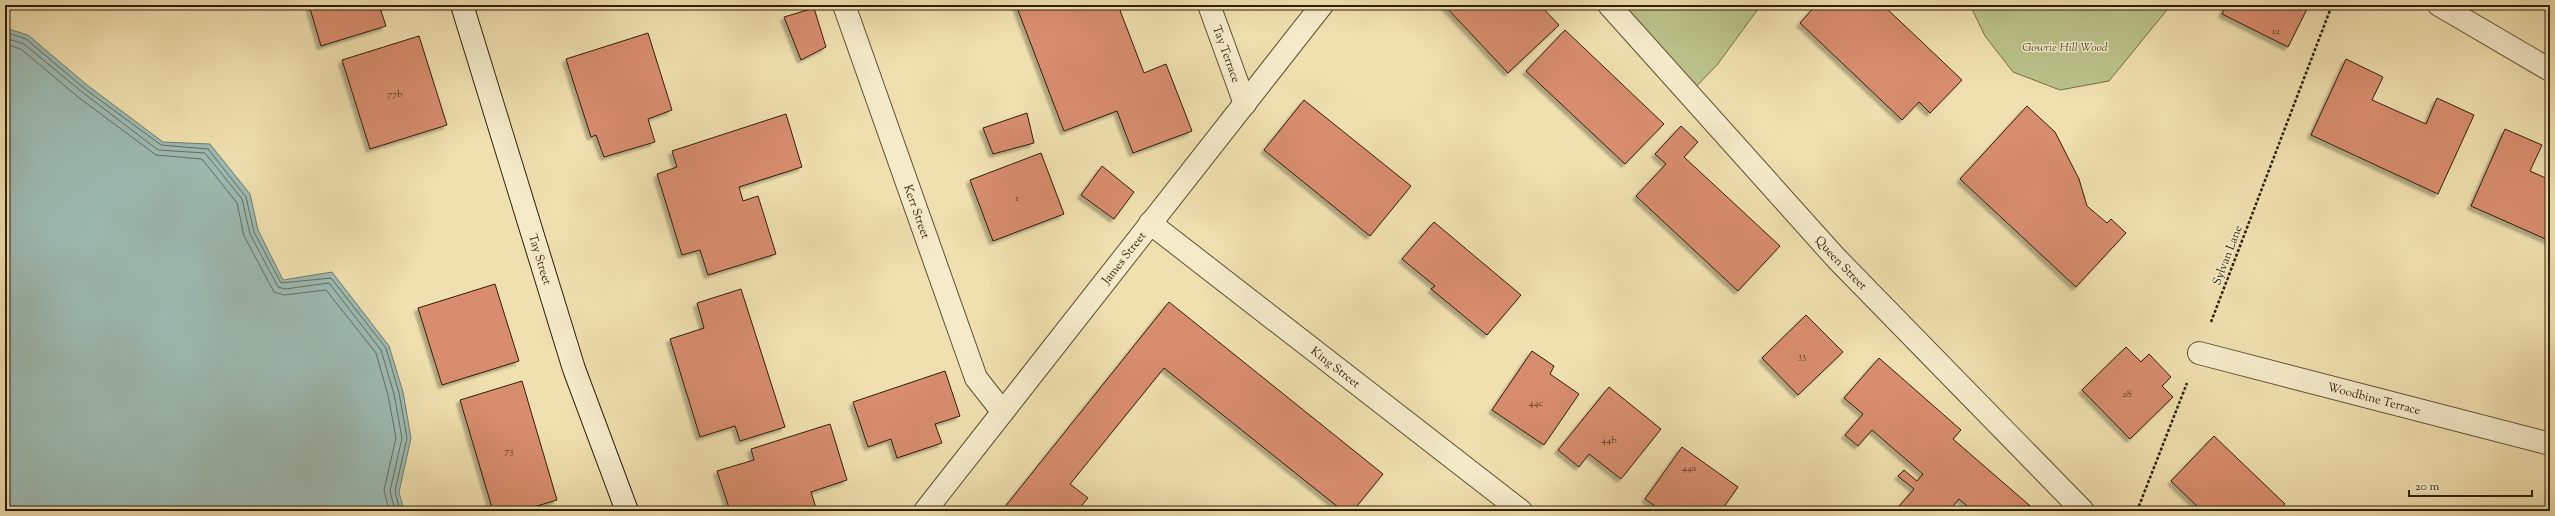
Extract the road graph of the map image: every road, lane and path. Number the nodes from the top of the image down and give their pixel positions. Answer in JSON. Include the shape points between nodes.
{"nodes":[{"id":1,"x":462,"y":5,"type":"edge"},
{"id":2,"x":844,"y":5,"type":"edge"},
{"id":3,"x":1209,"y":5,"type":"edge"},
{"id":4,"x":1322,"y":5,"type":"edge"},
{"id":5,"x":1609,"y":5,"type":"edge"},
{"id":6,"x":2332,"y":5,"type":"edge"},
{"id":7,"x":2439,"y":5,"type":"edge"},
{"id":8,"x":2550,"y":70,"type":"edge"},
{"id":9,"x":1245,"y":104,"type":"junction"},
{"id":10,"x":1150,"y":223,"type":"junction"},
{"id":11,"x":2199,"y":353,"type":"junction"},
{"id":12,"x":1002,"y":411,"type":"junction"},
{"id":13,"x":2550,"y":444,"type":"edge"},
{"id":14,"x":2081,"y":510,"type":"edge"},
{"id":15,"x":627,"y":511,"type":"edge"},
{"id":16,"x":925,"y":511,"type":"edge"},
{"id":17,"x":1521,"y":511,"type":"edge"},
{"id":18,"x":2137,"y":511,"type":"edge"}],
"edges":[{"from":1,"to":15,"type":"street","name":"Tay Street","via":[[574,369]]},
{"from":2,"to":12,"type":"street","name":"Kerr Street","via":[[976,378]]},
{"from":3,"to":9,"type":"street","name":"Tay Terrace"},
{"from":4,"to":9,"type":"street","name":"James Street"},
{"from":5,"to":14,"type":"street","name":"Queen Street","via":[[1836,258]]},
{"from":6,"to":11,"type":"path","name":"Sylvan Lane"},
{"from":7,"to":8,"type":"street"},
{"from":9,"to":10,"type":"street","name":"James Street"},
{"from":10,"to":12,"type":"street","name":"James Street"},
{"from":10,"to":17,"type":"street","name":"King Street"},
{"from":11,"to":13,"type":"street","name":"Woodbine Terrace"},
{"from":11,"to":18,"type":"path","name":"Sylvan Lane"},
{"from":12,"to":16,"type":"street","name":"James Street"}]}
